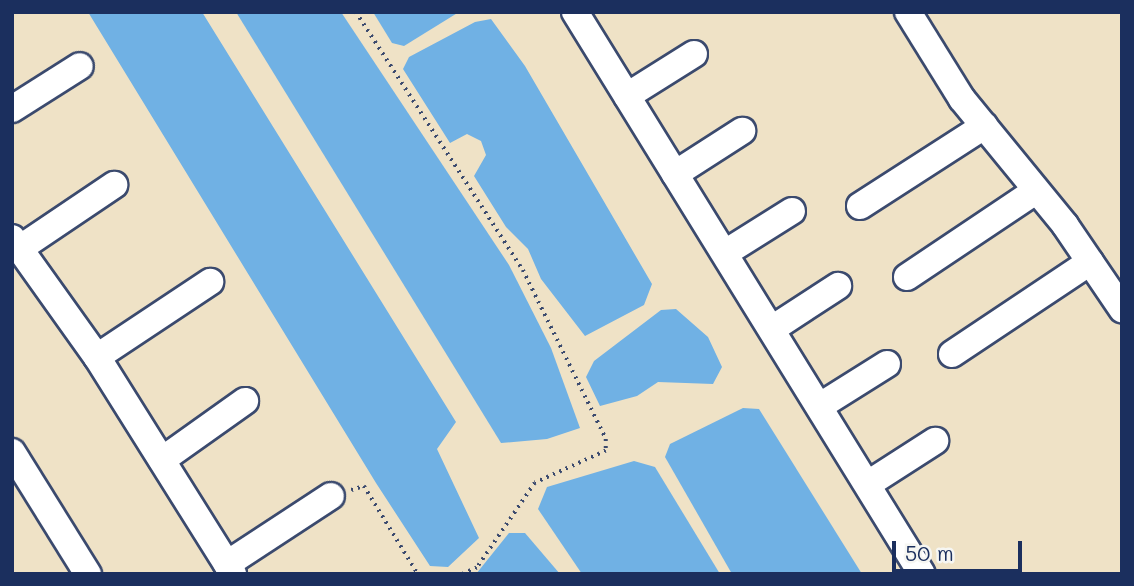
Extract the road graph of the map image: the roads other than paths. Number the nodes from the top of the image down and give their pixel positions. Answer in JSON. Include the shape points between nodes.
{"nodes":[{"id":1,"x":908,"y":12,"type":"edge"},
{"id":2,"x":583,"y":15,"type":"edge"},
{"id":3,"x":694,"y":54,"type":"dead end"},
{"id":4,"x":80,"y":66,"type":"dead end"},
{"id":5,"x":627,"y":96,"type":"junction"},
{"id":6,"x":12,"y":109,"type":"edge"},
{"id":7,"x":984,"y":126,"type":"junction"},
{"id":8,"x":742,"y":131,"type":"dead end"},
{"id":9,"x":675,"y":174,"type":"junction"},
{"id":10,"x":114,"y":185,"type":"dead end"},
{"id":11,"x":1034,"y":192,"type":"junction"},
{"id":12,"x":860,"y":206,"type":"dead end"},
{"id":13,"x":792,"y":211,"type":"dead end"},
{"id":14,"x":16,"y":243,"type":"edge"},
{"id":15,"x":725,"y":253,"type":"junction"},
{"id":16,"x":1090,"y":261,"type":"junction"},
{"id":17,"x":907,"y":277,"type":"dead end"},
{"id":18,"x":210,"y":282,"type":"dead end"},
{"id":19,"x":838,"y":286,"type":"dead end"},
{"id":20,"x":1122,"y":309,"type":"edge"},
{"id":21,"x":772,"y":329,"type":"junction"},
{"id":22,"x":952,"y":354,"type":"dead end"},
{"id":23,"x":97,"y":356,"type":"junction"},
{"id":24,"x":887,"y":363,"type":"dead end"},
{"id":25,"x":245,"y":401,"type":"dead end"},
{"id":26,"x":820,"y":406,"type":"junction"},
{"id":27,"x":935,"y":441,"type":"dead end"},
{"id":28,"x":12,"y":452,"type":"edge"},
{"id":29,"x":162,"y":460,"type":"junction"},
{"id":30,"x":868,"y":484,"type":"junction"},
{"id":31,"x":331,"y":496,"type":"road end"},
{"id":32,"x":230,"y":569,"type":"edge"},
{"id":33,"x":88,"y":574,"type":"edge"},
{"id":34,"x":922,"y":574,"type":"edge"}],
"edges":[{"from":1,"to":7,"type":"street"},
{"from":2,"to":5,"type":"street"},
{"from":3,"to":5,"type":"street"},
{"from":4,"to":6,"type":"street"},
{"from":5,"to":9,"type":"street"},
{"from":7,"to":11,"type":"street"},
{"from":7,"to":12,"type":"street"},
{"from":8,"to":9,"type":"street"},
{"from":9,"to":15,"type":"street"},
{"from":10,"to":14,"type":"street"},
{"from":11,"to":16,"type":"street"},
{"from":11,"to":17,"type":"street"},
{"from":13,"to":15,"type":"street"},
{"from":14,"to":23,"type":"street"},
{"from":15,"to":21,"type":"street"},
{"from":16,"to":20,"type":"street"},
{"from":16,"to":22,"type":"street"},
{"from":18,"to":23,"type":"street"},
{"from":19,"to":21,"type":"street"},
{"from":21,"to":26,"type":"street"},
{"from":23,"to":29,"type":"street"},
{"from":24,"to":26,"type":"street"},
{"from":25,"to":29,"type":"street"},
{"from":26,"to":30,"type":"street"},
{"from":27,"to":30,"type":"street"},
{"from":28,"to":33,"type":"street"},
{"from":29,"to":32,"type":"street"},
{"from":30,"to":34,"type":"street"},
{"from":31,"to":32,"type":"street"}]}
